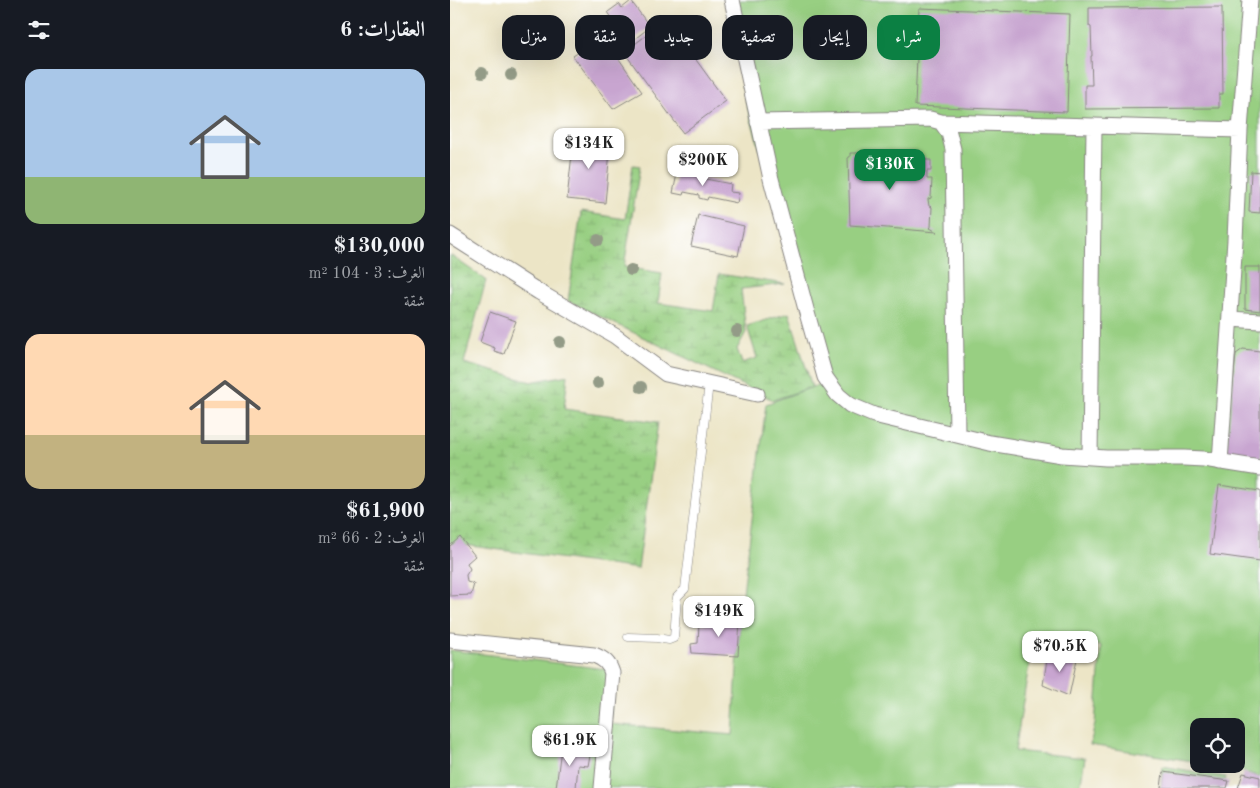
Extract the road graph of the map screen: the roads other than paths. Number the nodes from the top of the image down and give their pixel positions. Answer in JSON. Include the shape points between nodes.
{"nodes":[{"id":1,"x":732,"y":0,"type":"edge"},
{"id":2,"x":1250,"y":0,"type":"edge"},
{"id":3,"x":758,"y":122,"type":"junction"},
{"id":4,"x":941,"y":122,"type":"junction"},
{"id":5,"x":1094,"y":126,"type":"junction"},
{"id":6,"x":1240,"y":130,"type":"junction"},
{"id":7,"x":450,"y":235,"type":"edge"},
{"id":8,"x":1230,"y":320,"type":"junction"},
{"id":9,"x":1260,"y":322,"type":"edge"},
{"id":10,"x":709,"y":383,"type":"junction"},
{"id":11,"x":757,"y":394,"type":"dead end"},
{"id":12,"x":957,"y":434,"type":"junction"},
{"id":13,"x":1090,"y":457,"type":"junction"},
{"id":14,"x":1220,"y":462,"type":"junction"},
{"id":15,"x":1260,"y":468,"type":"edge"},
{"id":16,"x":628,"y":637,"type":"dead end"},
{"id":17,"x":450,"y":640,"type":"edge"},
{"id":18,"x":602,"y":788,"type":"edge"}],
"edges":[{"from":1,"to":3,"type":"street"},
{"from":2,"to":6,"type":"street"},
{"from":3,"to":4,"type":"street","via":[[916,118]]},
{"from":3,"to":12,"type":"street","via":[[825,377],[838,396],[850,405],[874,415]]},
{"from":4,"to":5,"type":"street"},
{"from":4,"to":12,"type":"street","via":[[949,133],[953,149]]},
{"from":5,"to":6,"type":"street"},
{"from":5,"to":13,"type":"street"},
{"from":6,"to":8,"type":"street"},
{"from":7,"to":10,"type":"street","via":[[615,336],[666,374]]},
{"from":8,"to":9,"type":"street"},
{"from":8,"to":14,"type":"street"},
{"from":10,"to":11,"type":"street"},
{"from":10,"to":16,"type":"lane","via":[[685,589],[677,597],[674,638]]},
{"from":12,"to":13,"type":"street","via":[[1062,455]]},
{"from":13,"to":14,"type":"street","via":[[1184,458]]},
{"from":14,"to":15,"type":"street"},
{"from":17,"to":18,"type":"street","via":[[594,655],[604,660],[612,673]]}]}
